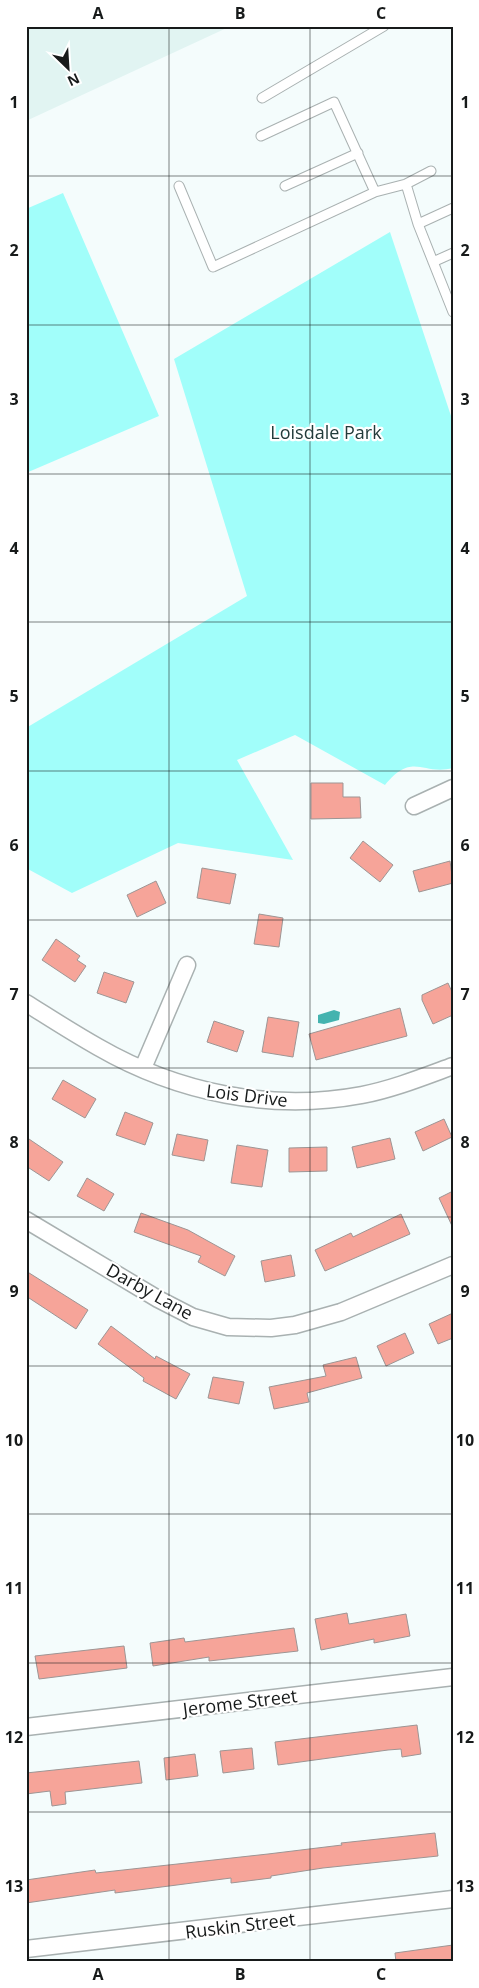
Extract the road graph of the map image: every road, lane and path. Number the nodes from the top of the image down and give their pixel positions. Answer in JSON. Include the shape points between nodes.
{"nodes":[{"id":1,"x":384,"y":26,"type":"edge"},
{"id":2,"x":262,"y":98,"type":"dead end"},
{"id":3,"x":261,"y":136,"type":"dead end"},
{"id":4,"x":358,"y":153,"type":"junction"},
{"id":5,"x":431,"y":171,"type":"dead end"},
{"id":6,"x":406,"y":184,"type":"junction"},
{"id":7,"x":179,"y":186,"type":"dead end"},
{"id":8,"x":285,"y":186,"type":"dead end"},
{"id":9,"x":375,"y":192,"type":"junction"},
{"id":10,"x":453,"y":208,"type":"edge"},
{"id":11,"x":418,"y":224,"type":"junction"},
{"id":12,"x":453,"y":253,"type":"edge"},
{"id":13,"x":433,"y":262,"type":"junction"},
{"id":14,"x":453,"y":312,"type":"edge"},
{"id":15,"x":453,"y":788,"type":"edge"},
{"id":16,"x":414,"y":806,"type":"dead end"},
{"id":17,"x":188,"y":965,"type":"dead end"},
{"id":18,"x":26,"y":1003,"type":"edge"},
{"id":19,"x":453,"y":1066,"type":"edge"},
{"id":20,"x":143,"y":1068,"type":"junction"},
{"id":21,"x":26,"y":1220,"type":"edge"},
{"id":22,"x":453,"y":1265,"type":"edge"},
{"id":23,"x":453,"y":1677,"type":"edge"},
{"id":24,"x":26,"y":1727,"type":"edge"},
{"id":25,"x":453,"y":1899,"type":"edge"},
{"id":26,"x":26,"y":1949,"type":"edge"}],
"edges":[{"from":1,"to":2,"type":"lane"},
{"from":3,"to":4,"type":"lane","via":[[334,102]]},
{"from":4,"to":8,"type":"lane"},
{"from":4,"to":9,"type":"lane"},
{"from":5,"to":6,"type":"lane"},
{"from":6,"to":9,"type":"lane"},
{"from":6,"to":11,"type":"lane"},
{"from":7,"to":9,"type":"lane","via":[[213,267]]},
{"from":10,"to":11,"type":"lane"},
{"from":11,"to":13,"type":"lane"},
{"from":12,"to":13,"type":"lane"},
{"from":13,"to":14,"type":"lane"},
{"from":15,"to":16,"type":"street"},
{"from":17,"to":20,"type":"street"},
{"from":18,"to":20,"type":"street","name":"Lois Drive","via":[[99,1048]]},
{"from":19,"to":20,"type":"street","name":"Lois Drive","via":[[390,1088],[330,1100],[300,1101],[256,1100],[212,1092]]},
{"from":21,"to":22,"type":"street","name":"Darby Lane","via":[[158,1299],[193,1317],[228,1326],[296,1325],[341,1312]]},
{"from":23,"to":24,"type":"street","name":"Jerome Street"},
{"from":25,"to":26,"type":"street","name":"Ruskin Street"}]}
